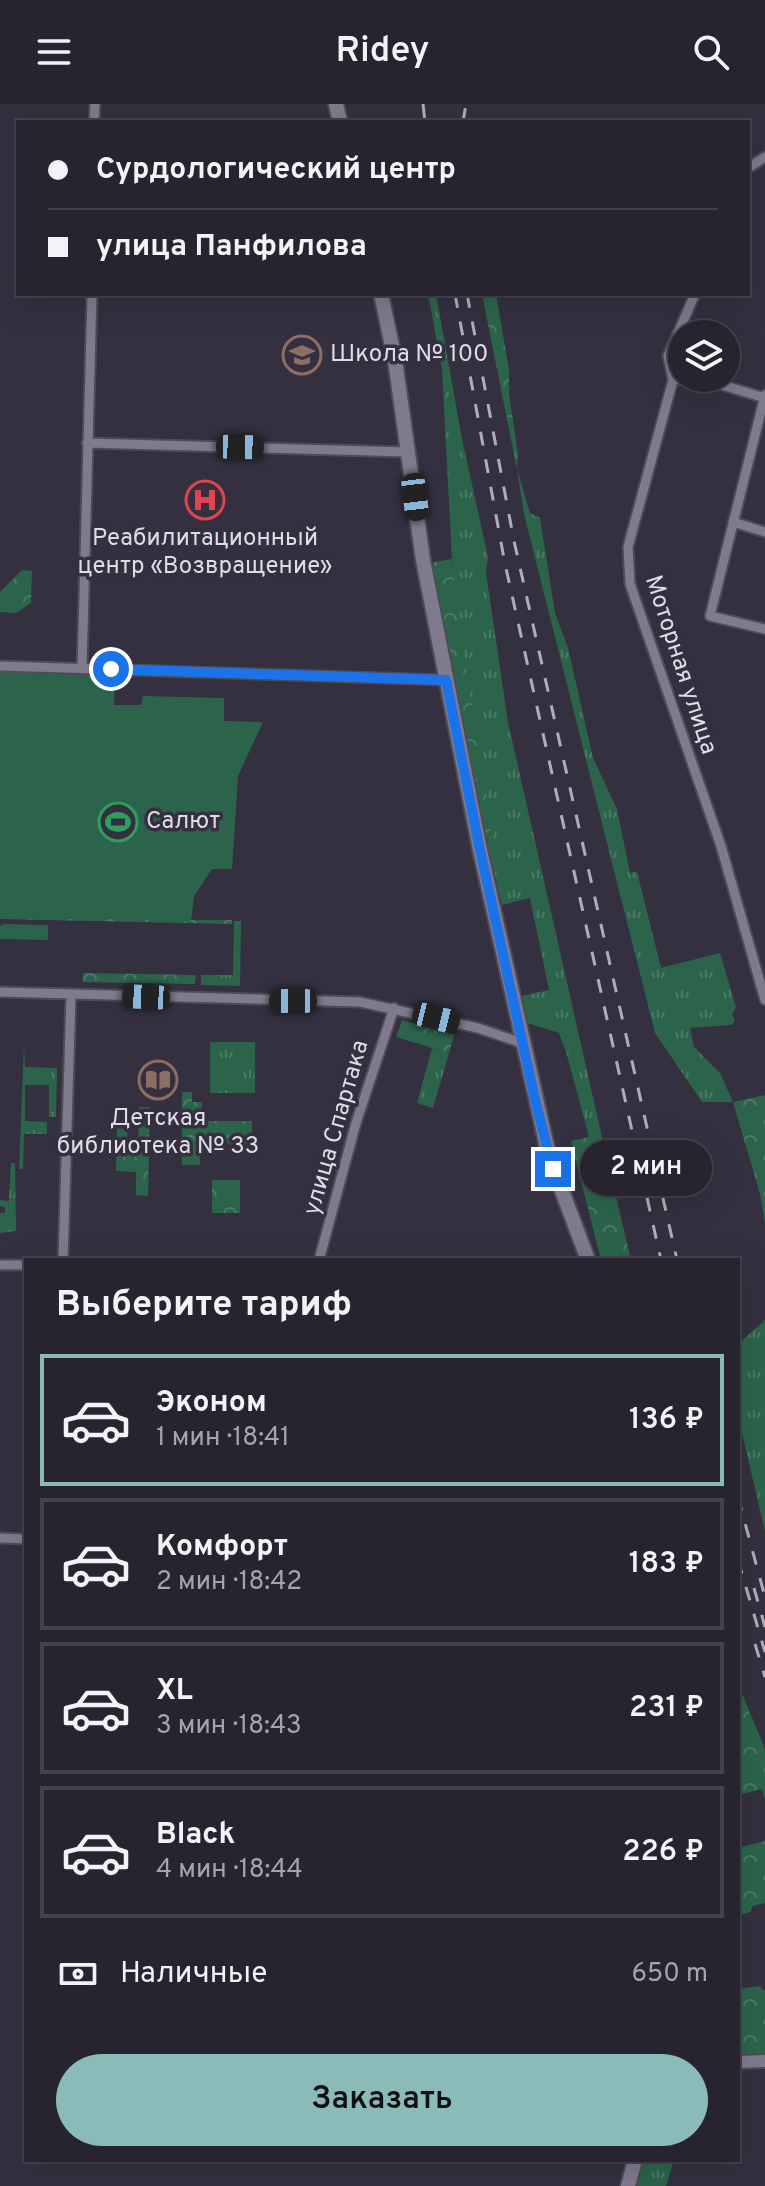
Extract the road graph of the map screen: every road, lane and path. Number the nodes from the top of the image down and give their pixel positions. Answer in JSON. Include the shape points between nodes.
{"nodes":[{"id":1,"x":92,"y":296,"type":"edge"},
{"id":2,"x":381,"y":296,"type":"edge"},
{"id":3,"x":694,"y":296,"type":"edge"},
{"id":4,"x":684,"y":320,"type":"edge"},
{"id":5,"x":740,"y":390,"type":"edge"},
{"id":6,"x":670,"y":392,"type":"edge"},
{"id":7,"x":765,"y":397,"type":"edge"},
{"id":8,"x":87,"y":443,"type":"junction"},
{"id":9,"x":408,"y":452,"type":"junction"},
{"id":10,"x":733,"y":522,"type":"junction"},
{"id":11,"x":765,"y":532,"type":"edge"},
{"id":12,"x":765,"y":629,"type":"edge"},
{"id":13,"x":0,"y":666,"type":"edge"},
{"id":14,"x":82,"y":668,"type":"junction"},
{"id":15,"x":446,"y":680,"type":"junction"},
{"id":16,"x":0,"y":992,"type":"edge"},
{"id":17,"x":71,"y":994,"type":"junction"},
{"id":18,"x":765,"y":1000,"type":"edge"},
{"id":19,"x":394,"y":1008,"type":"junction"},
{"id":20,"x":522,"y":1043,"type":"junction"},
{"id":21,"x":63,"y":1258,"type":"edge"},
{"id":22,"x":320,"y":1258,"type":"edge"},
{"id":23,"x":587,"y":1258,"type":"edge"},
{"id":24,"x":0,"y":1265,"type":"edge"},
{"id":25,"x":24,"y":1265,"type":"edge"},
{"id":26,"x":0,"y":1538,"type":"edge"},
{"id":27,"x":24,"y":1539,"type":"edge"},
{"id":28,"x":765,"y":2061,"type":"edge"},
{"id":29,"x":740,"y":2062,"type":"edge"},
{"id":30,"x":634,"y":2162,"type":"edge"},
{"id":31,"x":628,"y":2186,"type":"edge"}],
"edges":[{"from":1,"to":8,"type":"street"},
{"from":2,"to":9,"type":"main road"},
{"from":3,"to":4,"type":"street","name":"Моторная улица"},
{"from":5,"to":7,"type":"street"},
{"from":6,"to":18,"type":"street","name":"Моторная улица","via":[[628,547],[630,584],[721,846]]},
{"from":7,"to":10,"type":"street"},
{"from":8,"to":9,"type":"street"},
{"from":8,"to":14,"type":"street"},
{"from":9,"to":15,"type":"main road"},
{"from":10,"to":11,"type":"street"},
{"from":10,"to":12,"type":"street","via":[[710,616]]},
{"from":13,"to":14,"type":"street"},
{"from":14,"to":15,"type":"street"},
{"from":15,"to":20,"type":"main road"},
{"from":16,"to":17,"type":"street"},
{"from":17,"to":19,"type":"street","via":[[360,1002]]},
{"from":17,"to":21,"type":"street"},
{"from":19,"to":20,"type":"street"},
{"from":19,"to":22,"type":"street","name":"улица Спартака"},
{"from":20,"to":23,"type":"main road","via":[[549,1156]]},
{"from":24,"to":25,"type":"street"},
{"from":26,"to":27,"type":"street"},
{"from":28,"to":29,"type":"street"},
{"from":30,"to":31,"type":"main road"}]}
